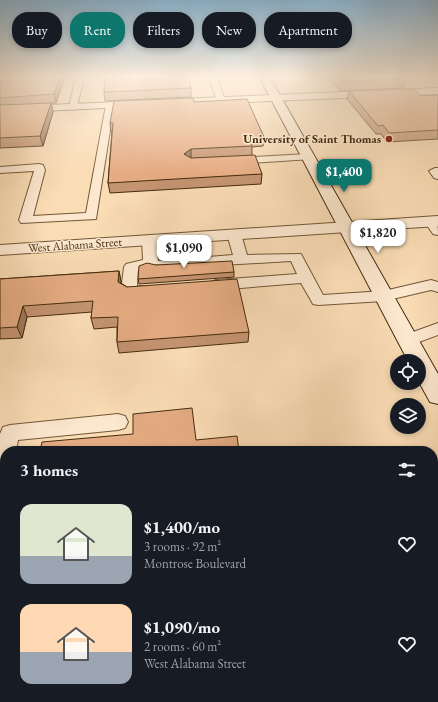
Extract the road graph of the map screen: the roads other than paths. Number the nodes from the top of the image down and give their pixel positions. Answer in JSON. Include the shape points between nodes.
{"nodes":[{"id":1,"x":30,"y":109,"type":"edge"},
{"id":2,"x":109,"y":109,"type":"edge"},
{"id":3,"x":282,"y":109,"type":"edge"},
{"id":4,"x":0,"y":110,"type":"edge"},
{"id":5,"x":308,"y":157,"type":"junction"},
{"id":6,"x":223,"y":162,"type":"edge"},
{"id":7,"x":0,"y":170,"type":"edge"},
{"id":8,"x":438,"y":171,"type":"edge"},
{"id":9,"x":438,"y":176,"type":"edge"},
{"id":10,"x":435,"y":224,"type":"edge"},
{"id":11,"x":346,"y":227,"type":"junction"},
{"id":12,"x":234,"y":234,"type":"junction"},
{"id":13,"x":149,"y":240,"type":"junction"},
{"id":14,"x":0,"y":250,"type":"edge"},
{"id":15,"x":241,"y":259,"type":"junction"},
{"id":16,"x":150,"y":262,"type":"junction"},
{"id":17,"x":306,"y":278,"type":"junction"},
{"id":18,"x":205,"y":286,"type":"edge"},
{"id":19,"x":438,"y":287,"type":"edge"},
{"id":20,"x":159,"y":289,"type":"edge"},
{"id":21,"x":384,"y":296,"type":"junction"},
{"id":22,"x":438,"y":329,"type":"edge"},
{"id":23,"x":408,"y":340,"type":"junction"},
{"id":24,"x":438,"y":395,"type":"edge"},
{"id":25,"x":118,"y":422,"type":"dead end"},
{"id":26,"x":7,"y":446,"type":"edge"}],
"edges":[{"from":1,"to":4,"type":"street"},
{"from":2,"to":7,"type":"lane","via":[[92,216],[25,220],[40,170]]},
{"from":3,"to":5,"type":"street"},
{"from":5,"to":6,"type":"lane"},
{"from":5,"to":11,"type":"street"},
{"from":8,"to":9,"type":"lane","via":[[435,171]]},
{"from":10,"to":11,"type":"street","name":"West Alabama Street"},
{"from":11,"to":12,"type":"street","name":"West Alabama Street"},
{"from":11,"to":21,"type":"street"},
{"from":12,"to":13,"type":"street","name":"West Alabama Street"},
{"from":12,"to":15,"type":"lane"},
{"from":13,"to":14,"type":"street","name":"West Alabama Street"},
{"from":13,"to":16,"type":"lane"},
{"from":15,"to":16,"type":"lane","via":[[156,265]]},
{"from":15,"to":17,"type":"lane","via":[[296,257]]},
{"from":16,"to":20,"type":"lane","via":[[130,267],[128,291]]},
{"from":17,"to":18,"type":"lane"},
{"from":17,"to":21,"type":"lane","via":[[318,300]]},
{"from":19,"to":21,"type":"lane","via":[[431,285]]},
{"from":21,"to":23,"type":"street"},
{"from":22,"to":23,"type":"lane"},
{"from":23,"to":24,"type":"street"},
{"from":25,"to":26,"type":"lane","via":[[10,433]]}]}
